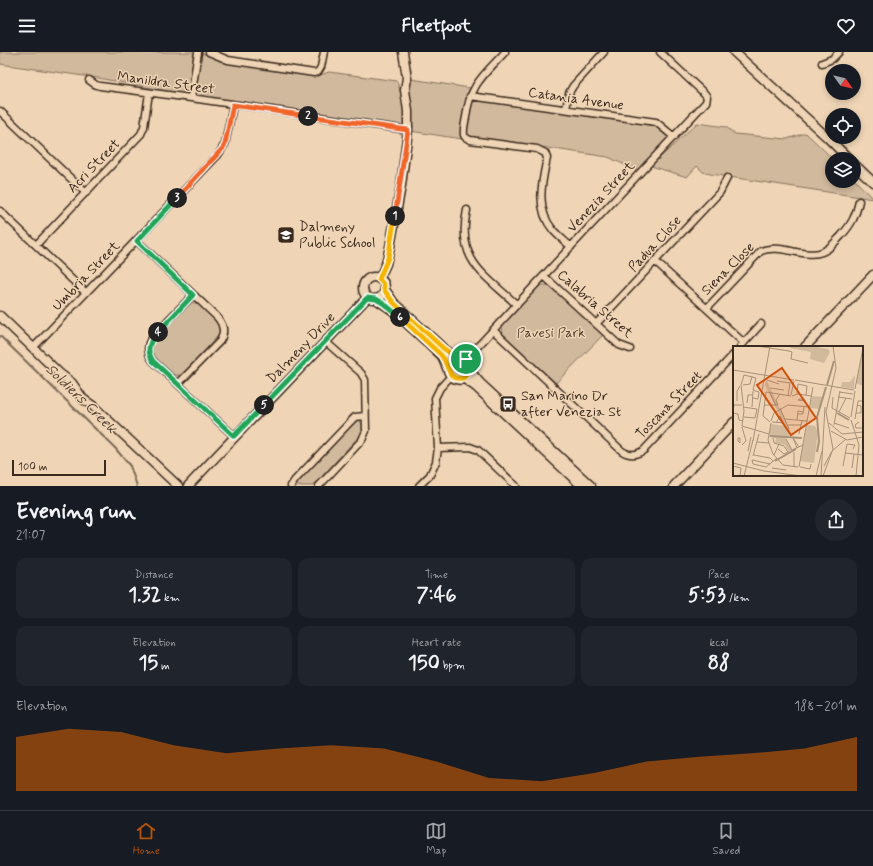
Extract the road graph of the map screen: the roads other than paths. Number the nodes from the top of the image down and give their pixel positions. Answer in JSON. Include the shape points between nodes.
{"nodes":[{"id":1,"x":198,"y":52,"type":"edge"},
{"id":2,"x":209,"y":52,"type":"edge"},
{"id":3,"x":324,"y":52,"type":"edge"},
{"id":4,"x":403,"y":52,"type":"edge"},
{"id":5,"x":505,"y":52,"type":"edge"},
{"id":6,"x":604,"y":52,"type":"edge"},
{"id":7,"x":660,"y":52,"type":"edge"},
{"id":8,"x":734,"y":52,"type":"edge"},
{"id":9,"x":839,"y":52,"type":"edge"},
{"id":10,"x":822,"y":63,"type":"dead end"},
{"id":11,"x":89,"y":80,"type":"dead end"},
{"id":12,"x":149,"y":93,"type":"junction"},
{"id":13,"x":470,"y":96,"type":"junction"},
{"id":14,"x":191,"y":98,"type":"junction"},
{"id":15,"x":233,"y":105,"type":"junction"},
{"id":16,"x":566,"y":109,"type":"junction"},
{"id":17,"x":0,"y":111,"type":"edge"},
{"id":18,"x":408,"y":130,"type":"junction"},
{"id":19,"x":674,"y":137,"type":"junction"},
{"id":20,"x":842,"y":152,"type":"edge"},
{"id":21,"x":861,"y":171,"type":"edge"},
{"id":22,"x":727,"y":178,"type":"dead end"},
{"id":23,"x":873,"y":182,"type":"edge"},
{"id":24,"x":86,"y":193,"type":"junction"},
{"id":25,"x":859,"y":201,"type":"dead end"},
{"id":26,"x":467,"y":210,"type":"dead end"},
{"id":27,"x":0,"y":211,"type":"edge"},
{"id":28,"x":137,"y":241,"type":"junction"},
{"id":29,"x":36,"y":245,"type":"junction"},
{"id":30,"x":571,"y":247,"type":"junction"},
{"id":31,"x":656,"y":262,"type":"junction"},
{"id":32,"x":873,"y":275,"type":"edge"},
{"id":33,"x":544,"y":276,"type":"junction"},
{"id":34,"x":379,"y":279,"type":"junction"},
{"id":35,"x":384,"y":290,"type":"junction"},
{"id":36,"x":86,"y":293,"type":"junction"},
{"id":37,"x":193,"y":295,"type":"junction"},
{"id":38,"x":367,"y":298,"type":"junction"},
{"id":39,"x":376,"y":299,"type":"junction"},
{"id":40,"x":517,"y":305,"type":"junction"},
{"id":41,"x":707,"y":308,"type":"junction"},
{"id":42,"x":0,"y":316,"type":"edge"},
{"id":43,"x":596,"y":324,"type":"junction"},
{"id":44,"x":761,"y":324,"type":"dead end"},
{"id":45,"x":494,"y":331,"type":"junction"},
{"id":46,"x":326,"y":342,"type":"junction"},
{"id":47,"x":742,"y":345,"type":"edge"},
{"id":48,"x":806,"y":346,"type":"edge"},
{"id":49,"x":33,"y":348,"type":"junction"},
{"id":50,"x":630,"y":349,"type":"dead end"},
{"id":51,"x":733,"y":355,"type":"edge"},
{"id":52,"x":455,"y":357,"type":"junction"},
{"id":53,"x":466,"y":359,"type":"junction"},
{"id":54,"x":447,"y":367,"type":"junction"},
{"id":55,"x":470,"y":371,"type":"junction"},
{"id":56,"x":451,"y":376,"type":"junction"},
{"id":57,"x":463,"y":378,"type":"junction"},
{"id":58,"x":178,"y":384,"type":"junction"},
{"id":59,"x":365,"y":416,"type":"junction"},
{"id":60,"x":733,"y":423,"type":"edge"},
{"id":61,"x":234,"y":436,"type":"junction"},
{"id":62,"x":438,"y":448,"type":"junction"},
{"id":63,"x":178,"y":486,"type":"edge"},
{"id":64,"x":188,"y":486,"type":"edge"},
{"id":65,"x":291,"y":486,"type":"edge"},
{"id":66,"x":319,"y":486,"type":"edge"},
{"id":67,"x":419,"y":486,"type":"edge"},
{"id":68,"x":516,"y":486,"type":"edge"},
{"id":69,"x":582,"y":486,"type":"edge"},
{"id":70,"x":591,"y":486,"type":"edge"},
{"id":71,"x":674,"y":486,"type":"edge"}],
"edges":[{"from":1,"to":14,"type":"street"},
{"from":2,"to":3,"type":"street","via":[[225,59],[314,73],[321,67]]},
{"from":4,"to":18,"type":"street","via":[[407,78],[405,90]]},
{"from":5,"to":13,"type":"street","via":[[477,82]]},
{"from":6,"to":16,"type":"street","via":[[573,86]]},
{"from":7,"to":19,"type":"street","name":"Venezia Street","via":[[707,97],[704,105]]},
{"from":8,"to":20,"type":"street"},
{"from":9,"to":10,"type":"street","via":[[832,59]]},
{"from":11,"to":12,"type":"street","name":"Manildra Street","via":[[100,86]]},
{"from":12,"to":14,"type":"street","name":"Manildra Street"},
{"from":12,"to":24,"type":"street","name":"Acri Street","via":[[141,134]]},
{"from":13,"to":16,"type":"street","name":"Catania Avenue"},
{"from":13,"to":30,"type":"street","via":[[467,104],[465,137],[470,140],[536,149],[546,154],[541,195],[543,210],[552,229]]},
{"from":14,"to":15,"type":"street","name":"Manildra Street"},
{"from":15,"to":18,"type":"street","name":"Manildra Street"},
{"from":15,"to":28,"type":"street","name":"Umbria Street","via":[[223,148]]},
{"from":16,"to":19,"type":"street","name":"Catania Avenue","via":[[656,122]]},
{"from":17,"to":24,"type":"street"},
{"from":18,"to":34,"type":"street","via":[[391,242],[386,264]]},
{"from":19,"to":30,"type":"street","name":"Venezia Street"},
{"from":21,"to":23,"type":"street"},
{"from":22,"to":31,"type":"street","name":"Padua Close","via":[[720,192]]},
{"from":24,"to":29,"type":"street","name":"Acri Street"},
{"from":25,"to":41,"type":"street","name":"Siena Close","via":[[851,224],[827,249],[816,253],[773,248],[760,251]]},
{"from":26,"to":40,"type":"street","via":[[463,228],[466,249],[479,270]]},
{"from":27,"to":29,"type":"street"},
{"from":28,"to":36,"type":"street","name":"Umbria Street"},
{"from":28,"to":37,"type":"street"},
{"from":29,"to":36,"type":"street"},
{"from":30,"to":33,"type":"street","name":"Venezia Street"},
{"from":31,"to":41,"type":"street"},
{"from":31,"to":43,"type":"street","name":"Padua Close"},
{"from":32,"to":48,"type":"street"},
{"from":33,"to":40,"type":"street","name":"Venezia Street"},
{"from":33,"to":43,"type":"street","name":"Calabria Street"},
{"from":34,"to":35,"type":"street","via":[[384,285]]},
{"from":34,"to":38,"type":"street","via":[[373,277],[364,282],[363,292]]},
{"from":35,"to":39,"type":"street","via":[[382,296]]},
{"from":35,"to":52,"type":"street","via":[[394,303]]},
{"from":36,"to":49,"type":"street","name":"Umbria Street"},
{"from":37,"to":58,"type":"street","via":[[152,338],[148,348],[153,361]]},
{"from":37,"to":58,"type":"street","via":[[220,320],[223,334],[220,341]]},
{"from":38,"to":39,"type":"street"},
{"from":38,"to":46,"type":"street","name":"Dalmeny Drive"},
{"from":39,"to":54,"type":"street","via":[[392,310],[438,352],[444,358]]},
{"from":40,"to":45,"type":"street","name":"Venezia Street"},
{"from":41,"to":47,"type":"street"},
{"from":42,"to":49,"type":"street"},
{"from":43,"to":50,"type":"street","name":"Calabria Street","via":[[619,345]]},
{"from":44,"to":47,"type":"street"},
{"from":45,"to":51,"type":"street","name":"Toscana Street","via":[[622,451],[630,454],[644,450]]},
{"from":45,"to":53,"type":"street","name":"Venezia Street"},
{"from":46,"to":59,"type":"street","via":[[365,380]]},
{"from":46,"to":61,"type":"street","name":"Dalmeny Drive"},
{"from":49,"to":63,"type":"street","via":[[72,383],[83,399],[94,406]]},
{"from":52,"to":53,"type":"street","via":[[461,356]]},
{"from":52,"to":54,"type":"street"},
{"from":53,"to":55,"type":"street"},
{"from":54,"to":56,"type":"street"},
{"from":55,"to":57,"type":"street"},
{"from":55,"to":70,"type":"street"},
{"from":56,"to":57,"type":"street"},
{"from":56,"to":62,"type":"street","via":[[435,398]]},
{"from":57,"to":69,"type":"street","via":[[476,387]]},
{"from":58,"to":61,"type":"street"},
{"from":59,"to":65,"type":"street","via":[[355,417]]},
{"from":59,"to":66,"type":"street","via":[[365,436]]},
{"from":60,"to":71,"type":"street"},
{"from":61,"to":64,"type":"street","name":"Dalmeny Drive"},
{"from":62,"to":67,"type":"street","via":[[433,470]]},
{"from":62,"to":68,"type":"street","via":[[470,447],[478,450]]}]}
